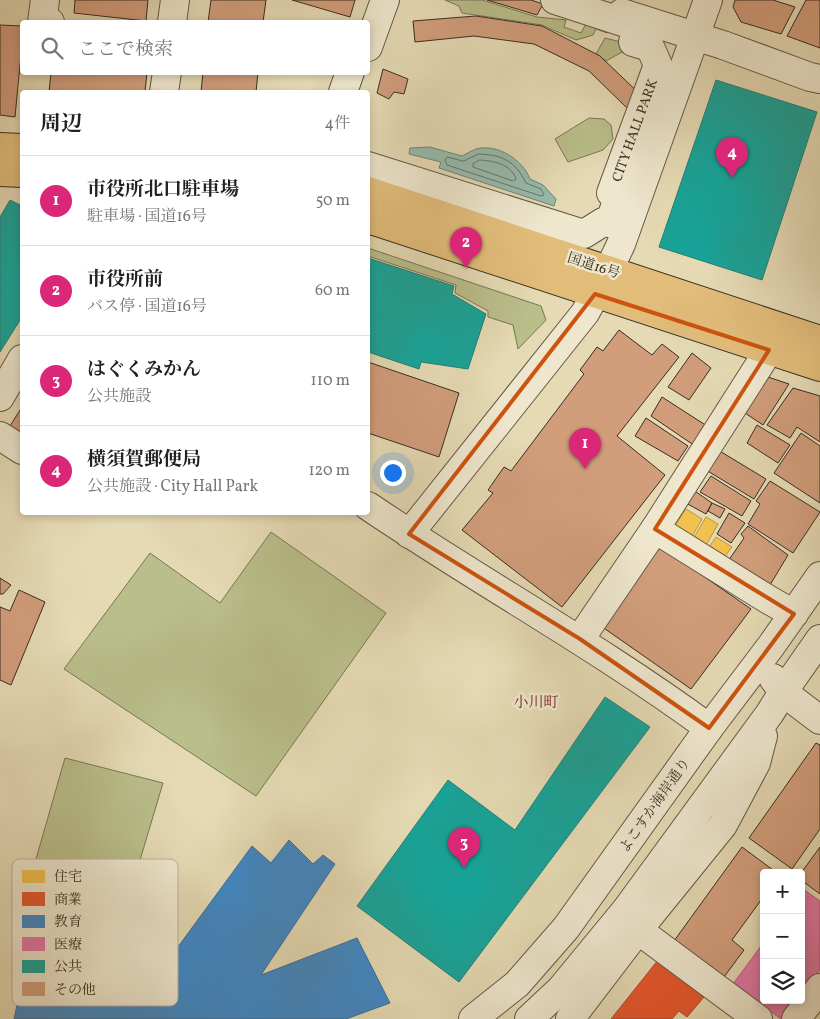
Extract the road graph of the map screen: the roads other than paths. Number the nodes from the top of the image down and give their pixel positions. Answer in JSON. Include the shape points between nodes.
{"nodes":[{"id":1,"x":45,"y":0,"type":"edge"},
{"id":2,"x":175,"y":0,"type":"edge"},
{"id":3,"x":378,"y":0,"type":"edge"},
{"id":4,"x":385,"y":0,"type":"edge"},
{"id":5,"x":555,"y":0,"type":"edge"},
{"id":6,"x":580,"y":0,"type":"edge"},
{"id":7,"x":708,"y":0,"type":"edge"},
{"id":8,"x":42,"y":20,"type":"edge"},
{"id":9,"x":172,"y":20,"type":"edge"},
{"id":10,"x":370,"y":22,"type":"edge"},
{"id":11,"x":695,"y":36,"type":"junction"},
{"id":12,"x":370,"y":41,"type":"edge"},
{"id":13,"x":166,"y":75,"type":"edge"},
{"id":14,"x":349,"y":75,"type":"edge"},
{"id":15,"x":357,"y":75,"type":"edge"},
{"id":16,"x":820,"y":79,"type":"edge"},
{"id":17,"x":164,"y":90,"type":"edge"},
{"id":18,"x":344,"y":90,"type":"edge"},
{"id":19,"x":353,"y":90,"type":"edge"},
{"id":20,"x":0,"y":147,"type":"edge"},
{"id":21,"x":20,"y":148,"type":"edge"},
{"id":22,"x":370,"y":167,"type":"edge"},
{"id":23,"x":0,"y":172,"type":"edge"},
{"id":24,"x":20,"y":173,"type":"edge"},
{"id":25,"x":370,"y":192,"type":"edge"},
{"id":26,"x":370,"y":220,"type":"edge"},
{"id":27,"x":610,"y":269,"type":"junction"},
{"id":28,"x":595,"y":294,"type":"junction"},
{"id":29,"x":820,"y":340,"type":"edge"},
{"id":30,"x":769,"y":350,"type":"junction"},
{"id":31,"x":20,"y":362,"type":"edge"},
{"id":32,"x":820,"y":367,"type":"edge"},
{"id":33,"x":0,"y":396,"type":"edge"},
{"id":34,"x":0,"y":436,"type":"edge"},
{"id":35,"x":20,"y":449,"type":"edge"},
{"id":36,"x":370,"y":507,"type":"edge"},
{"id":37,"x":654,"y":529,"type":"junction"},
{"id":38,"x":409,"y":534,"type":"junction"},
{"id":39,"x":820,"y":576,"type":"edge"},
{"id":40,"x":794,"y":614,"type":"junction"},
{"id":41,"x":580,"y":639,"type":"junction"},
{"id":42,"x":820,"y":639,"type":"edge"},
{"id":43,"x":760,"y":660,"type":"junction"},
{"id":44,"x":776,"y":703,"type":"junction"},
{"id":45,"x":820,"y":720,"type":"edge"},
{"id":46,"x":708,"y":728,"type":"junction"},
{"id":47,"x":638,"y":930,"type":"junction"},
{"id":48,"x":820,"y":988,"type":"edge"},
{"id":49,"x":473,"y":1019,"type":"edge"},
{"id":50,"x":529,"y":1019,"type":"edge"},
{"id":51,"x":570,"y":1019,"type":"edge"},
{"id":52,"x":758,"y":1019,"type":"edge"},
{"id":53,"x":796,"y":1019,"type":"edge"}],
"edges":[{"from":1,"to":8,"type":"street"},
{"from":2,"to":9,"type":"street"},
{"from":3,"to":10,"type":"street"},
{"from":4,"to":12,"type":"street"},
{"from":5,"to":22,"type":"street","name":"CITY HALL PARK","via":[[638,27],[634,42],[650,47],[658,65],[612,193],[619,196],[608,223],[603,222],[584,234]]},
{"from":6,"to":11,"type":"street"},
{"from":7,"to":11,"type":"street"},
{"from":11,"to":16,"type":"street"},
{"from":11,"to":27,"type":"street"},
{"from":13,"to":17,"type":"street"},
{"from":14,"to":18,"type":"street"},
{"from":15,"to":19,"type":"street"},
{"from":20,"to":21,"type":"highway"},
{"from":23,"to":24,"type":"highway"},
{"from":25,"to":27,"type":"highway","name":"国道16号"},
{"from":26,"to":28,"type":"highway","name":"国道16号"},
{"from":27,"to":28,"type":"street"},
{"from":27,"to":29,"type":"highway","name":"国道16号"},
{"from":28,"to":30,"type":"highway","name":"国道16号"},
{"from":28,"to":38,"type":"street","via":[[585,313]]},
{"from":30,"to":32,"type":"highway","name":"国道16号"},
{"from":30,"to":37,"type":"street"},
{"from":31,"to":33,"type":"street"},
{"from":34,"to":35,"type":"street"},
{"from":36,"to":38,"type":"street"},
{"from":37,"to":40,"type":"street"},
{"from":37,"to":41,"type":"street"},
{"from":38,"to":41,"type":"street"},
{"from":39,"to":40,"type":"street","name":"よこすか海岸通り"},
{"from":40,"to":43,"type":"street","name":"よこすか海岸通り"},
{"from":41,"to":46,"type":"street"},
{"from":42,"to":44,"type":"street"},
{"from":43,"to":44,"type":"street"},
{"from":43,"to":46,"type":"street","name":"よこすか海岸通り"},
{"from":44,"to":45,"type":"street"},
{"from":44,"to":47,"type":"street","via":[[756,763],[723,825]]},
{"from":44,"to":50,"type":"street","via":[[626,910],[561,990]]},
{"from":46,"to":49,"type":"street","name":"よこすか海岸通り","via":[[566,928],[518,984]]},
{"from":47,"to":51,"type":"street"},
{"from":47,"to":52,"type":"street"},
{"from":48,"to":53,"type":"street"}]}
